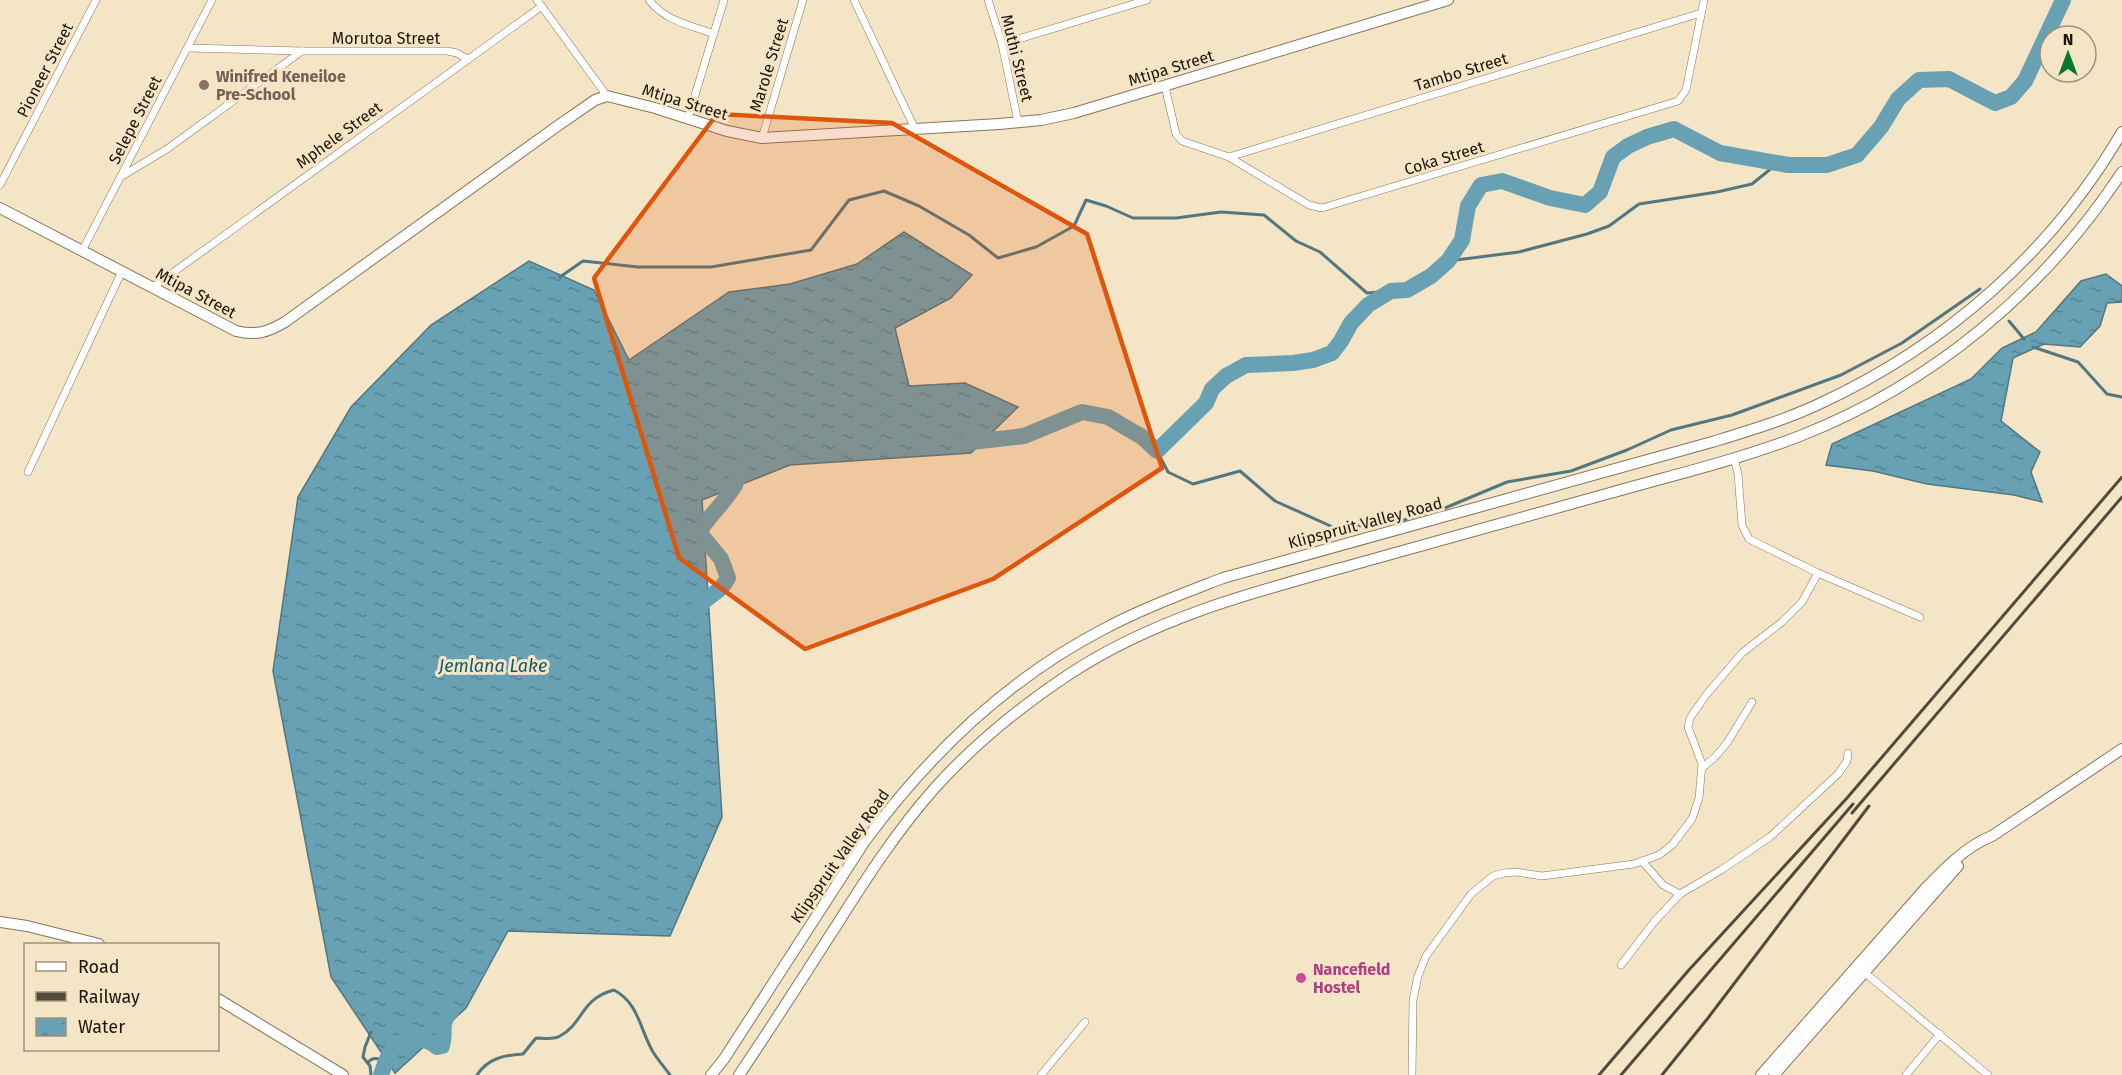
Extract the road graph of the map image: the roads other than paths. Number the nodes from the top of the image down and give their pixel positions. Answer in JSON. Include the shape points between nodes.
{"nodes":[{"id":1,"x":96,"y":0,"type":"edge"},
{"id":2,"x":212,"y":0,"type":"edge"},
{"id":3,"x":649,"y":0,"type":"edge"},
{"id":4,"x":724,"y":0,"type":"edge"},
{"id":5,"x":803,"y":0,"type":"edge"},
{"id":6,"x":854,"y":0,"type":"edge"},
{"id":7,"x":988,"y":0,"type":"edge"},
{"id":8,"x":1146,"y":0,"type":"edge"},
{"id":9,"x":1449,"y":0,"type":"edge"},
{"id":10,"x":1704,"y":0,"type":"edge"},
{"id":11,"x":539,"y":3,"type":"edge"},
{"id":12,"x":1701,"y":13,"type":"junction"},
{"id":13,"x":714,"y":34,"type":"junction"},
{"id":14,"x":1002,"y":44,"type":"junction"},
{"id":15,"x":188,"y":48,"type":"junction"},
{"id":16,"x":302,"y":51,"type":"junction"},
{"id":17,"x":467,"y":59,"type":"junction"},
{"id":18,"x":1165,"y":86,"type":"junction"},
{"id":19,"x":607,"y":96,"type":"junction"},
{"id":20,"x":688,"y":118,"type":"junction"},
{"id":21,"x":1018,"y":123,"type":"junction"},
{"id":22,"x":915,"y":129,"type":"junction"},
{"id":23,"x":2122,"y":132,"type":"edge"},
{"id":24,"x":762,"y":138,"type":"junction"},
{"id":25,"x":1229,"y":157,"type":"junction"},
{"id":26,"x":2122,"y":172,"type":"edge"},
{"id":27,"x":121,"y":176,"type":"junction"},
{"id":28,"x":0,"y":185,"type":"edge"},
{"id":29,"x":0,"y":208,"type":"edge"},
{"id":30,"x":82,"y":251,"type":"junction"},
{"id":31,"x":122,"y":272,"type":"junction"},
{"id":32,"x":153,"y":287,"type":"junction"},
{"id":33,"x":1734,"y":458,"type":"junction"},
{"id":34,"x":28,"y":472,"type":"dead end"},
{"id":35,"x":1818,"y":573,"type":"junction"},
{"id":36,"x":1920,"y":617,"type":"dead end"},
{"id":37,"x":1752,"y":702,"type":"dead end"},
{"id":38,"x":1848,"y":753,"type":"dead end"},
{"id":39,"x":2120,"y":755,"type":"edge"},
{"id":40,"x":1701,"y":768,"type":"junction"},
{"id":41,"x":1992,"y":836,"type":"junction"},
{"id":42,"x":1642,"y":861,"type":"junction"},
{"id":43,"x":1680,"y":894,"type":"junction"},
{"id":44,"x":0,"y":922,"type":"edge"},
{"id":45,"x":91,"y":943,"type":"edge"},
{"id":46,"x":1621,"y":964,"type":"dead end"},
{"id":47,"x":1864,"y":972,"type":"junction"},
{"id":48,"x":219,"y":1000,"type":"edge"},
{"id":49,"x":1085,"y":1022,"type":"dead end"},
{"id":50,"x":1940,"y":1034,"type":"junction"},
{"id":51,"x":343,"y":1075,"type":"edge"},
{"id":52,"x":711,"y":1075,"type":"edge"},
{"id":53,"x":739,"y":1075,"type":"edge"},
{"id":54,"x":1041,"y":1075,"type":"edge"},
{"id":55,"x":1412,"y":1075,"type":"edge"},
{"id":56,"x":1761,"y":1075,"type":"edge"},
{"id":57,"x":1774,"y":1075,"type":"edge"},
{"id":58,"x":1906,"y":1075,"type":"edge"},
{"id":59,"x":1988,"y":1075,"type":"edge"}],
"edges":[{"from":1,"to":28,"type":"street","name":"Pioneer Street"},
{"from":2,"to":15,"type":"street","name":"Selepe Street"},
{"from":3,"to":13,"type":"street","via":[[666,17]]},
{"from":4,"to":13,"type":"street"},
{"from":5,"to":24,"type":"street","name":"Marole Street"},
{"from":6,"to":22,"type":"street"},
{"from":7,"to":14,"type":"street","name":"Muthi Street"},
{"from":8,"to":14,"type":"street"},
{"from":9,"to":18,"type":"main road","name":"Mtipa Street"},
{"from":10,"to":12,"type":"street","name":"Coka Street"},
{"from":11,"to":17,"type":"street","name":"Mphele Street"},
{"from":11,"to":19,"type":"street"},
{"from":12,"to":25,"type":"street","name":"Tambo Street"},
{"from":12,"to":25,"type":"street","name":"Coka Street","via":[[1686,90],[1672,104],[1322,208],[1308,205]]},
{"from":13,"to":20,"type":"street"},
{"from":14,"to":21,"type":"street","name":"Muthi Street"},
{"from":15,"to":16,"type":"street","name":"Morutoa Street"},
{"from":15,"to":27,"type":"street","name":"Selepe Street"},
{"from":16,"to":17,"type":"street","name":"Morutoa Street","via":[[447,51]]},
{"from":16,"to":27,"type":"street","via":[[167,149]]},
{"from":17,"to":32,"type":"street","name":"Mphele Street"},
{"from":18,"to":21,"type":"main road","name":"Mtipa Street","via":[[1074,113]]},
{"from":18,"to":25,"type":"street","name":"Coka Street","via":[[1178,138]]},
{"from":19,"to":20,"type":"main road","name":"Mtipa Street"},
{"from":19,"to":32,"type":"main road","name":"Mtipa Street","via":[[586,106],[270,331],[236,331]]},
{"from":20,"to":24,"type":"main road","name":"Mtipa Street"},
{"from":21,"to":22,"type":"main road","name":"Mtipa Street"},
{"from":22,"to":24,"type":"main road","name":"Mtipa Street"},
{"from":23,"to":52,"type":"main road","name":"Klipspruit Valley Road","via":[[2074,204],[1992,292],[1912,353],[1849,390],[1724,439],[1223,578],[1134,614],[1032,673],[961,730],[889,808]]},
{"from":26,"to":33,"type":"main road","name":"Klipspruit Valley Road","via":[[2097,210],[2048,269],[1948,356],[1893,391],[1832,422]]},
{"from":27,"to":30,"type":"street","name":"Selepe Street"},
{"from":29,"to":30,"type":"main road","name":"Mtipa Street"},
{"from":30,"to":31,"type":"main road","name":"Mtipa Street"},
{"from":31,"to":32,"type":"main road","name":"Mtipa Street"},
{"from":31,"to":34,"type":"street"},
{"from":33,"to":35,"type":"street","via":[[1746,535],[1754,543]]},
{"from":33,"to":53,"type":"main road","name":"Klipspruit Valley Road","via":[[1233,598],[1144,633],[1075,671],[986,737],[912,814],[862,884]]},
{"from":35,"to":36,"type":"street"},
{"from":35,"to":40,"type":"street","via":[[1802,602],[1742,653],[1690,718],[1688,727]]},
{"from":37,"to":40,"type":"street","via":[[1727,743]]},
{"from":38,"to":43,"type":"street","via":[[1838,774],[1770,837]]},
{"from":39,"to":41,"type":"main road"},
{"from":40,"to":42,"type":"street","via":[[1699,798],[1692,819],[1659,855]]},
{"from":41,"to":47,"type":"main road","via":[[1951,873]]},
{"from":41,"to":56,"type":"main road","via":[[1935,878]]},
{"from":42,"to":43,"type":"street","via":[[1663,885]]},
{"from":42,"to":55,"type":"street","via":[[1542,876],[1503,873],[1471,894],[1426,956],[1418,976],[1413,1000]]},
{"from":43,"to":46,"type":"street"},
{"from":44,"to":45,"type":"main road"},
{"from":47,"to":50,"type":"street"},
{"from":47,"to":57,"type":"main road"},
{"from":48,"to":51,"type":"main road"},
{"from":49,"to":54,"type":"street"},
{"from":50,"to":58,"type":"street"},
{"from":50,"to":59,"type":"street"}]}
